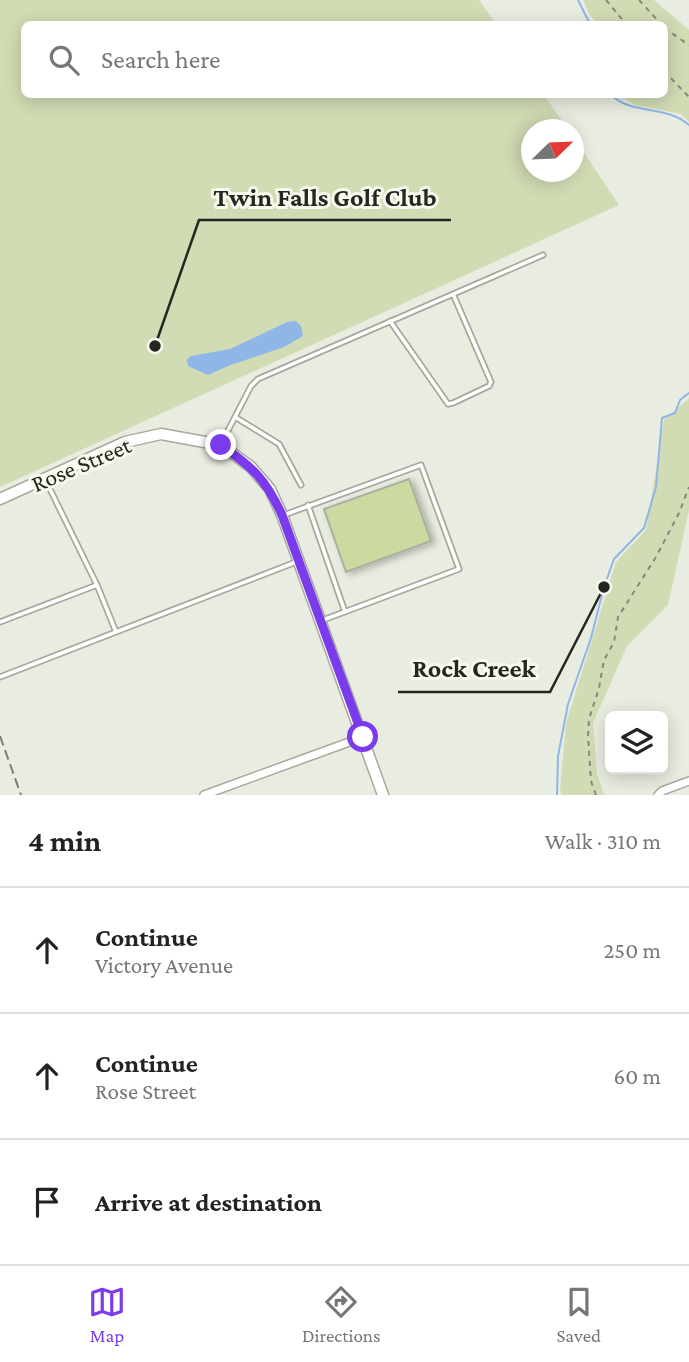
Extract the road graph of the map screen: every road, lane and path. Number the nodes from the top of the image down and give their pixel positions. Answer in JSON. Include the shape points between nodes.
{"nodes":[{"id":1,"x":606,"y":0,"type":"edge"},
{"id":2,"x":639,"y":0,"type":"edge"},
{"id":3,"x":624,"y":21,"type":"edge"},
{"id":4,"x":659,"y":21,"type":"edge"},
{"id":5,"x":668,"y":31,"type":"edge"},
{"id":6,"x":689,"y":45,"type":"edge"},
{"id":7,"x":668,"y":75,"type":"edge"},
{"id":8,"x":689,"y":97,"type":"edge"},
{"id":9,"x":543,"y":255,"type":"dead end"},
{"id":10,"x":453,"y":294,"type":"junction"},
{"id":11,"x":390,"y":321,"type":"junction"},
{"id":12,"x":235,"y":417,"type":"junction"},
{"id":13,"x":221,"y":445,"type":"junction"},
{"id":14,"x":45,"y":479,"type":"junction"},
{"id":15,"x":301,"y":485,"type":"dead end"},
{"id":16,"x":689,"y":487,"type":"edge"},
{"id":17,"x":0,"y":499,"type":"edge"},
{"id":18,"x":308,"y":505,"type":"junction"},
{"id":19,"x":282,"y":515,"type":"junction"},
{"id":20,"x":298,"y":561,"type":"junction"},
{"id":21,"x":97,"y":585,"type":"junction"},
{"id":22,"x":345,"y":612,"type":"junction"},
{"id":23,"x":320,"y":621,"type":"junction"},
{"id":24,"x":0,"y":622,"type":"edge"},
{"id":25,"x":117,"y":632,"type":"junction"},
{"id":26,"x":0,"y":677,"type":"edge"},
{"id":27,"x":363,"y":737,"type":"junction"},
{"id":28,"x":689,"y":781,"type":"edge"},
{"id":29,"x":658,"y":794,"type":"edge"},
{"id":30,"x":204,"y":795,"type":"edge"},
{"id":31,"x":383,"y":795,"type":"edge"},
{"id":32,"x":596,"y":795,"type":"edge"}],
"edges":[{"from":1,"to":3,"type":"path"},
{"from":2,"to":4,"type":"path"},
{"from":5,"to":6,"type":"path"},
{"from":7,"to":8,"type":"path"},
{"from":9,"to":10,"type":"lane"},
{"from":10,"to":11,"type":"lane"},
{"from":10,"to":11,"type":"lane","via":[[491,382],[453,403],[447,404]]},
{"from":11,"to":12,"type":"lane","via":[[258,379]]},
{"from":12,"to":13,"type":"lane"},
{"from":12,"to":15,"type":"lane","via":[[279,444]]},
{"from":13,"to":14,"type":"street","name":"Rose Street","via":[[161,434],[125,442]]},
{"from":13,"to":19,"type":"street","name":"Rose Street","via":[[251,467],[270,489]]},
{"from":14,"to":17,"type":"street","name":"Rose Street"},
{"from":14,"to":21,"type":"lane"},
{"from":16,"to":32,"type":"path","via":[[656,557],[618,617],[614,642],[604,660],[587,736]]},
{"from":18,"to":19,"type":"lane"},
{"from":18,"to":22,"type":"lane"},
{"from":18,"to":22,"type":"lane","via":[[421,465],[459,569]]},
{"from":19,"to":20,"type":"street","name":"Rose Street"},
{"from":20,"to":23,"type":"street","name":"Rose Street"},
{"from":20,"to":25,"type":"lane"},
{"from":21,"to":24,"type":"lane"},
{"from":21,"to":25,"type":"lane"},
{"from":22,"to":23,"type":"lane"},
{"from":23,"to":27,"type":"street","name":"Rose Street"},
{"from":25,"to":26,"type":"lane"},
{"from":27,"to":30,"type":"street"},
{"from":27,"to":31,"type":"street","name":"Rose Street"},
{"from":28,"to":29,"type":"street"}]}
